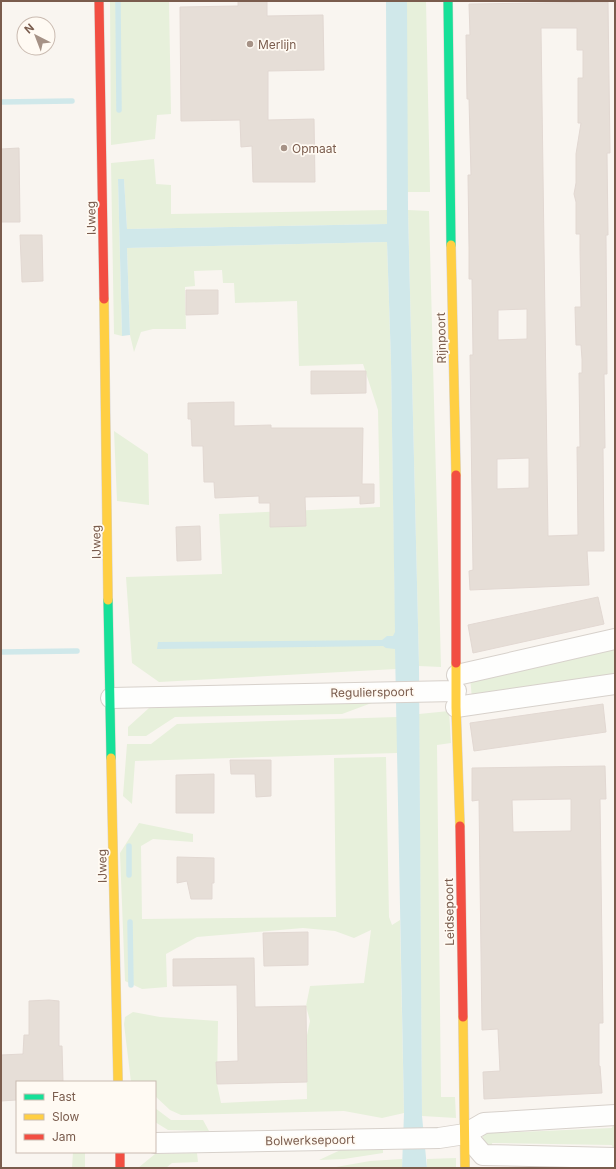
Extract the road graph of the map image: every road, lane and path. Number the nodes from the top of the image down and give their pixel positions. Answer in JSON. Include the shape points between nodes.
{"nodes":[{"id":1,"x":100,"y":1,"type":"edge"},
{"id":2,"x":448,"y":1,"type":"edge"},
{"id":3,"x":615,"y":639,"type":"edge"},
{"id":4,"x":615,"y":684,"type":"edge"},
{"id":5,"x":452,"y":691,"type":"junction"},
{"id":6,"x":110,"y":698,"type":"junction"},
{"id":7,"x":118,"y":1081,"type":"edge"},
{"id":8,"x":615,"y":1115,"type":"edge"},
{"id":9,"x":465,"y":1134,"type":"junction"},
{"id":10,"x":156,"y":1143,"type":"edge"},
{"id":11,"x":120,"y":1153,"type":"edge"},
{"id":12,"x":615,"y":1158,"type":"edge"},
{"id":13,"x":120,"y":1168,"type":"edge"},
{"id":14,"x":465,"y":1168,"type":"edge"}],
"edges":[{"from":1,"to":6,"type":"street","name":"IJweg"},
{"from":2,"to":5,"type":"street","name":"Rijnpoort","via":[[456,449]]},
{"from":3,"to":5,"type":"street","name":"Regulierspoort"},
{"from":4,"to":5,"type":"street","name":"Regulierspoort"},
{"from":5,"to":6,"type":"street","name":"Regulierspoort"},
{"from":5,"to":9,"type":"street","name":"Leidsepoort","via":[[460,820]]},
{"from":6,"to":7,"type":"street","name":"IJweg"},
{"from":8,"to":9,"type":"street","name":"Bolwerksepoort","via":[[484,1123]]},
{"from":9,"to":10,"type":"street","name":"Bolwerksepoort","via":[[439,1138]]},
{"from":9,"to":12,"type":"street","via":[[483,1155]]},
{"from":9,"to":14,"type":"street","name":"Leidsepoort"},
{"from":11,"to":13,"type":"street"}]}
